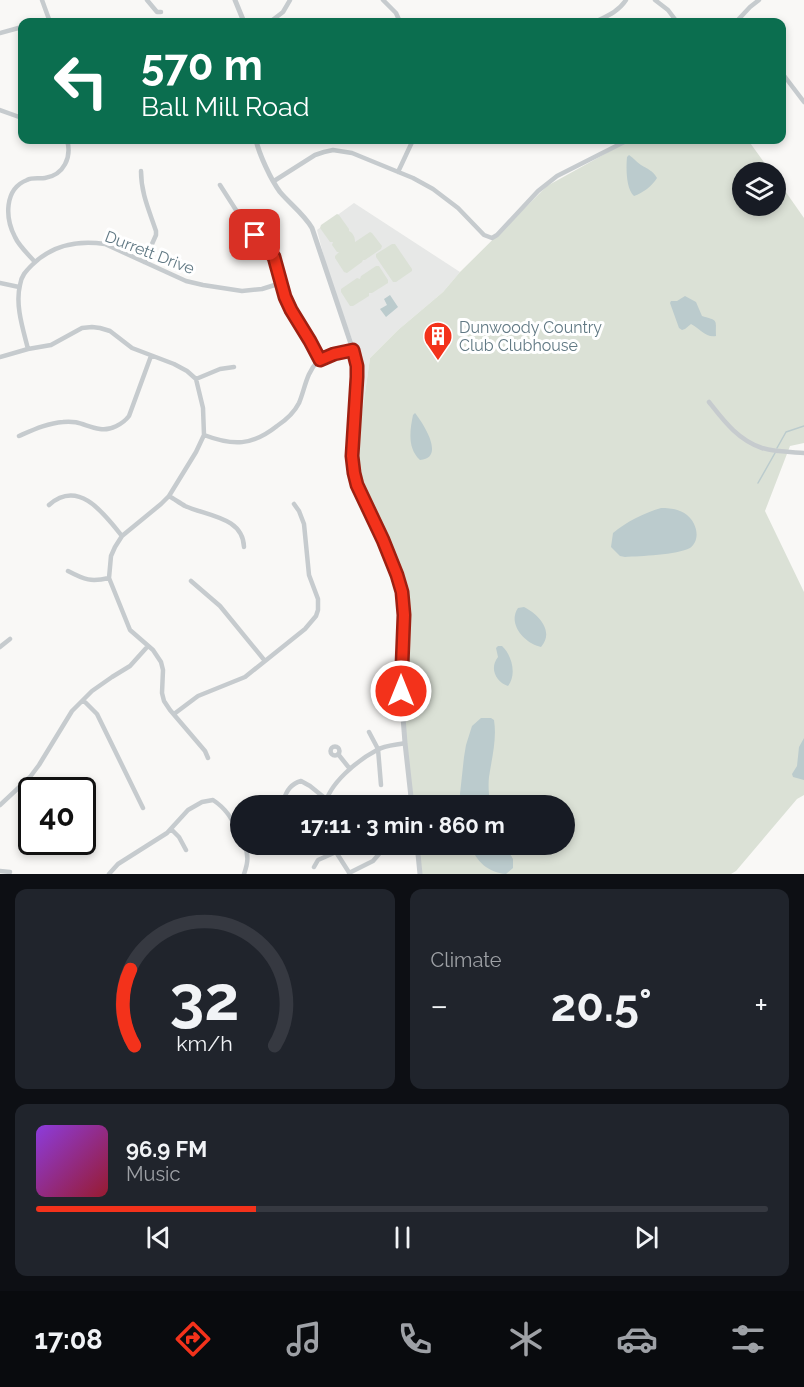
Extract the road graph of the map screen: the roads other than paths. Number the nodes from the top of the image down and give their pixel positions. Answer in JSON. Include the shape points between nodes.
{"nodes":[{"id":1,"x":42,"y":0,"type":"edge"},
{"id":2,"x":147,"y":0,"type":"edge"},
{"id":3,"x":235,"y":0,"type":"edge"},
{"id":4,"x":290,"y":0,"type":"edge"},
{"id":5,"x":383,"y":0,"type":"edge"},
{"id":6,"x":626,"y":0,"type":"edge"},
{"id":7,"x":655,"y":0,"type":"edge"},
{"id":8,"x":759,"y":0,"type":"edge"},
{"id":9,"x":161,"y":12,"type":"dead end"},
{"id":10,"x":48,"y":18,"type":"edge"},
{"id":11,"x":242,"y":18,"type":"edge"},
{"id":12,"x":275,"y":18,"type":"edge"},
{"id":13,"x":398,"y":18,"type":"edge"},
{"id":14,"x":603,"y":18,"type":"edge"},
{"id":15,"x":674,"y":18,"type":"edge"},
{"id":16,"x":740,"y":18,"type":"edge"},
{"id":17,"x":18,"y":28,"type":"edge"},
{"id":18,"x":0,"y":33,"type":"edge"},
{"id":19,"x":786,"y":78,"type":"edge"},
{"id":20,"x":804,"y":102,"type":"edge"},
{"id":21,"x":0,"y":111,"type":"edge"},
{"id":22,"x":18,"y":117,"type":"edge"},
{"id":23,"x":68,"y":144,"type":"edge"},
{"id":24,"x":257,"y":144,"type":"edge"},
{"id":25,"x":411,"y":144,"type":"edge"},
{"id":26,"x":620,"y":144,"type":"edge"},
{"id":27,"x":141,"y":171,"type":"dead end"},
{"id":28,"x":398,"y":172,"type":"junction"},
{"id":29,"x":274,"y":181,"type":"junction"},
{"id":30,"x":220,"y":185,"type":"dead end"},
{"id":31,"x":35,"y":262,"type":"junction"},
{"id":32,"x":144,"y":262,"type":"junction"},
{"id":33,"x":0,"y":283,"type":"edge"},
{"id":34,"x":281,"y":284,"type":"junction"},
{"id":35,"x":19,"y":287,"type":"junction"},
{"id":36,"x":28,"y":349,"type":"junction"},
{"id":37,"x":353,"y":350,"type":"junction"},
{"id":38,"x":151,"y":356,"type":"junction"},
{"id":39,"x":0,"y":357,"type":"edge"},
{"id":40,"x":320,"y":360,"type":"junction"},
{"id":41,"x":234,"y":367,"type":"dead end"},
{"id":42,"x":196,"y":379,"type":"junction"},
{"id":43,"x":709,"y":402,"type":"dead end"},
{"id":44,"x":204,"y":435,"type":"junction"},
{"id":45,"x":19,"y":436,"type":"dead end"},
{"id":46,"x":804,"y":453,"type":"edge"},
{"id":47,"x":169,"y":496,"type":"junction"},
{"id":48,"x":294,"y":504,"type":"dead end"},
{"id":49,"x":49,"y":505,"type":"dead end"},
{"id":50,"x":122,"y":536,"type":"junction"},
{"id":51,"x":244,"y":547,"type":"dead end"},
{"id":52,"x":68,"y":571,"type":"dead end"},
{"id":53,"x":109,"y":578,"type":"junction"},
{"id":54,"x":191,"y":581,"type":"dead end"},
{"id":55,"x":10,"y":639,"type":"dead end"},
{"id":56,"x":148,"y":646,"type":"junction"},
{"id":57,"x":0,"y":647,"type":"edge"},
{"id":58,"x":265,"y":661,"type":"junction"},
{"id":59,"x":83,"y":700,"type":"junction"},
{"id":60,"x":174,"y":714,"type":"junction"},
{"id":61,"x":369,"y":732,"type":"dead end"},
{"id":62,"x":405,"y":743,"type":"junction"},
{"id":63,"x":378,"y":748,"type":"junction"},
{"id":64,"x":338,"y":754,"type":"dead end"},
{"id":65,"x":208,"y":758,"type":"dead end"},
{"id":66,"x":350,"y":769,"type":"junction"},
{"id":67,"x":29,"y":777,"type":"edge"},
{"id":68,"x":381,"y":785,"type":"dead end"},
{"id":69,"x":18,"y":789,"type":"edge"},
{"id":70,"x":214,"y":794,"type":"dead end"},
{"id":71,"x":285,"y":795,"type":"edge"},
{"id":72,"x":319,"y":795,"type":"edge"},
{"id":73,"x":330,"y":795,"type":"edge"},
{"id":74,"x":411,"y":795,"type":"edge"},
{"id":75,"x":213,"y":800,"type":"junction"},
{"id":76,"x":0,"y":805,"type":"edge"},
{"id":77,"x":143,"y":808,"type":"dead end"},
{"id":78,"x":230,"y":815,"type":"edge"},
{"id":79,"x":171,"y":829,"type":"junction"},
{"id":80,"x":186,"y":850,"type":"dead end"},
{"id":81,"x":247,"y":855,"type":"edge"},
{"id":82,"x":329,"y":855,"type":"edge"},
{"id":83,"x":338,"y":855,"type":"edge"},
{"id":84,"x":379,"y":855,"type":"dead end"},
{"id":85,"x":418,"y":855,"type":"edge"},
{"id":86,"x":314,"y":867,"type":"dead end"},
{"id":87,"x":0,"y":871,"type":"edge"},
{"id":88,"x":10,"y":872,"type":"dead end"},
{"id":89,"x":350,"y":873,"type":"edge"},
{"id":90,"x":109,"y":874,"type":"edge"},
{"id":91,"x":244,"y":874,"type":"edge"},
{"id":92,"x":420,"y":874,"type":"edge"}],
"edges":[{"from":1,"to":10,"type":"street"},
{"from":2,"to":9,"type":"street"},
{"from":3,"to":11,"type":"street"},
{"from":4,"to":12,"type":"street"},
{"from":5,"to":13,"type":"street"},
{"from":6,"to":14,"type":"street","via":[[620,9]]},
{"from":7,"to":15,"type":"street"},
{"from":8,"to":16,"type":"street"},
{"from":17,"to":18,"type":"street"},
{"from":19,"to":20,"type":"street"},
{"from":21,"to":22,"type":"street"},
{"from":23,"to":31,"type":"street","via":[[66,164],[59,172],[23,182],[9,201],[15,238]]},
{"from":24,"to":29,"type":"street"},
{"from":25,"to":28,"type":"street"},
{"from":26,"to":28,"type":"street","via":[[557,176],[492,238],[443,196]]},
{"from":27,"to":32,"type":"street","via":[[146,204],[156,231]]},
{"from":28,"to":29,"type":"street","via":[[352,153],[333,150],[315,155]]},
{"from":29,"to":37,"type":"street","via":[[312,228]]},
{"from":30,"to":34,"type":"street","via":[[274,257]]},
{"from":31,"to":32,"type":"street","name":"Durrett Drive","via":[[53,249],[93,243],[105,244]]},
{"from":31,"to":35,"type":"street","name":"Durrett Drive","via":[[22,276]]},
{"from":32,"to":34,"type":"street","name":"Durrett Drive","via":[[186,281],[225,289],[242,291]]},
{"from":33,"to":35,"type":"street"},
{"from":34,"to":40,"type":"street"},
{"from":35,"to":36,"type":"street"},
{"from":36,"to":38,"type":"street","via":[[51,345],[82,328],[92,327],[110,331],[132,348]]},
{"from":36,"to":39,"type":"street"},
{"from":37,"to":40,"type":"street"},
{"from":37,"to":62,"type":"street","via":[[357,366],[354,473],[397,575],[404,604],[401,691]]},
{"from":38,"to":42,"type":"street","via":[[174,364]]},
{"from":38,"to":45,"type":"street","via":[[124,422],[102,429],[65,421]]},
{"from":40,"to":44,"type":"street","via":[[306,379],[289,417],[262,437],[238,443]]},
{"from":41,"to":42,"type":"street"},
{"from":42,"to":44,"type":"street"},
{"from":43,"to":46,"type":"street","via":[[725,423],[749,442],[771,450]]},
{"from":44,"to":47,"type":"street"},
{"from":47,"to":50,"type":"street"},
{"from":47,"to":51,"type":"street","via":[[232,524],[243,537]]},
{"from":48,"to":58,"type":"street","via":[[304,524],[307,564],[318,610],[311,624]]},
{"from":49,"to":50,"type":"street","via":[[65,497],[85,499],[98,507]]},
{"from":50,"to":53,"type":"street","via":[[111,556]]},
{"from":52,"to":53,"type":"street","via":[[90,581]]},
{"from":53,"to":56,"type":"street","via":[[130,630]]},
{"from":54,"to":58,"type":"street","via":[[220,606]]},
{"from":55,"to":57,"type":"street"},
{"from":56,"to":59,"type":"street","via":[[130,666]]},
{"from":56,"to":60,"type":"street","via":[[161,662],[163,698]]},
{"from":58,"to":60,"type":"street","via":[[245,677],[198,696]]},
{"from":59,"to":67,"type":"street"},
{"from":59,"to":77,"type":"street","via":[[97,714]]},
{"from":60,"to":65,"type":"street"},
{"from":61,"to":63,"type":"street"},
{"from":62,"to":63,"type":"street"},
{"from":62,"to":74,"type":"street"},
{"from":63,"to":66,"type":"street"},
{"from":63,"to":68,"type":"street"},
{"from":64,"to":66,"type":"street"},
{"from":66,"to":73,"type":"street"},
{"from":69,"to":76,"type":"street"},
{"from":70,"to":75,"type":"street"},
{"from":71,"to":72,"type":"street","via":[[286,790],[301,781]]},
{"from":75,"to":78,"type":"street"},
{"from":75,"to":79,"type":"street","via":[[188,810]]},
{"from":79,"to":80,"type":"street"},
{"from":79,"to":90,"type":"street"},
{"from":81,"to":91,"type":"street"},
{"from":82,"to":86,"type":"street","via":[[318,860]]},
{"from":83,"to":89,"type":"street"},
{"from":84,"to":89,"type":"street"},
{"from":85,"to":92,"type":"street"},
{"from":87,"to":88,"type":"street"}]}
